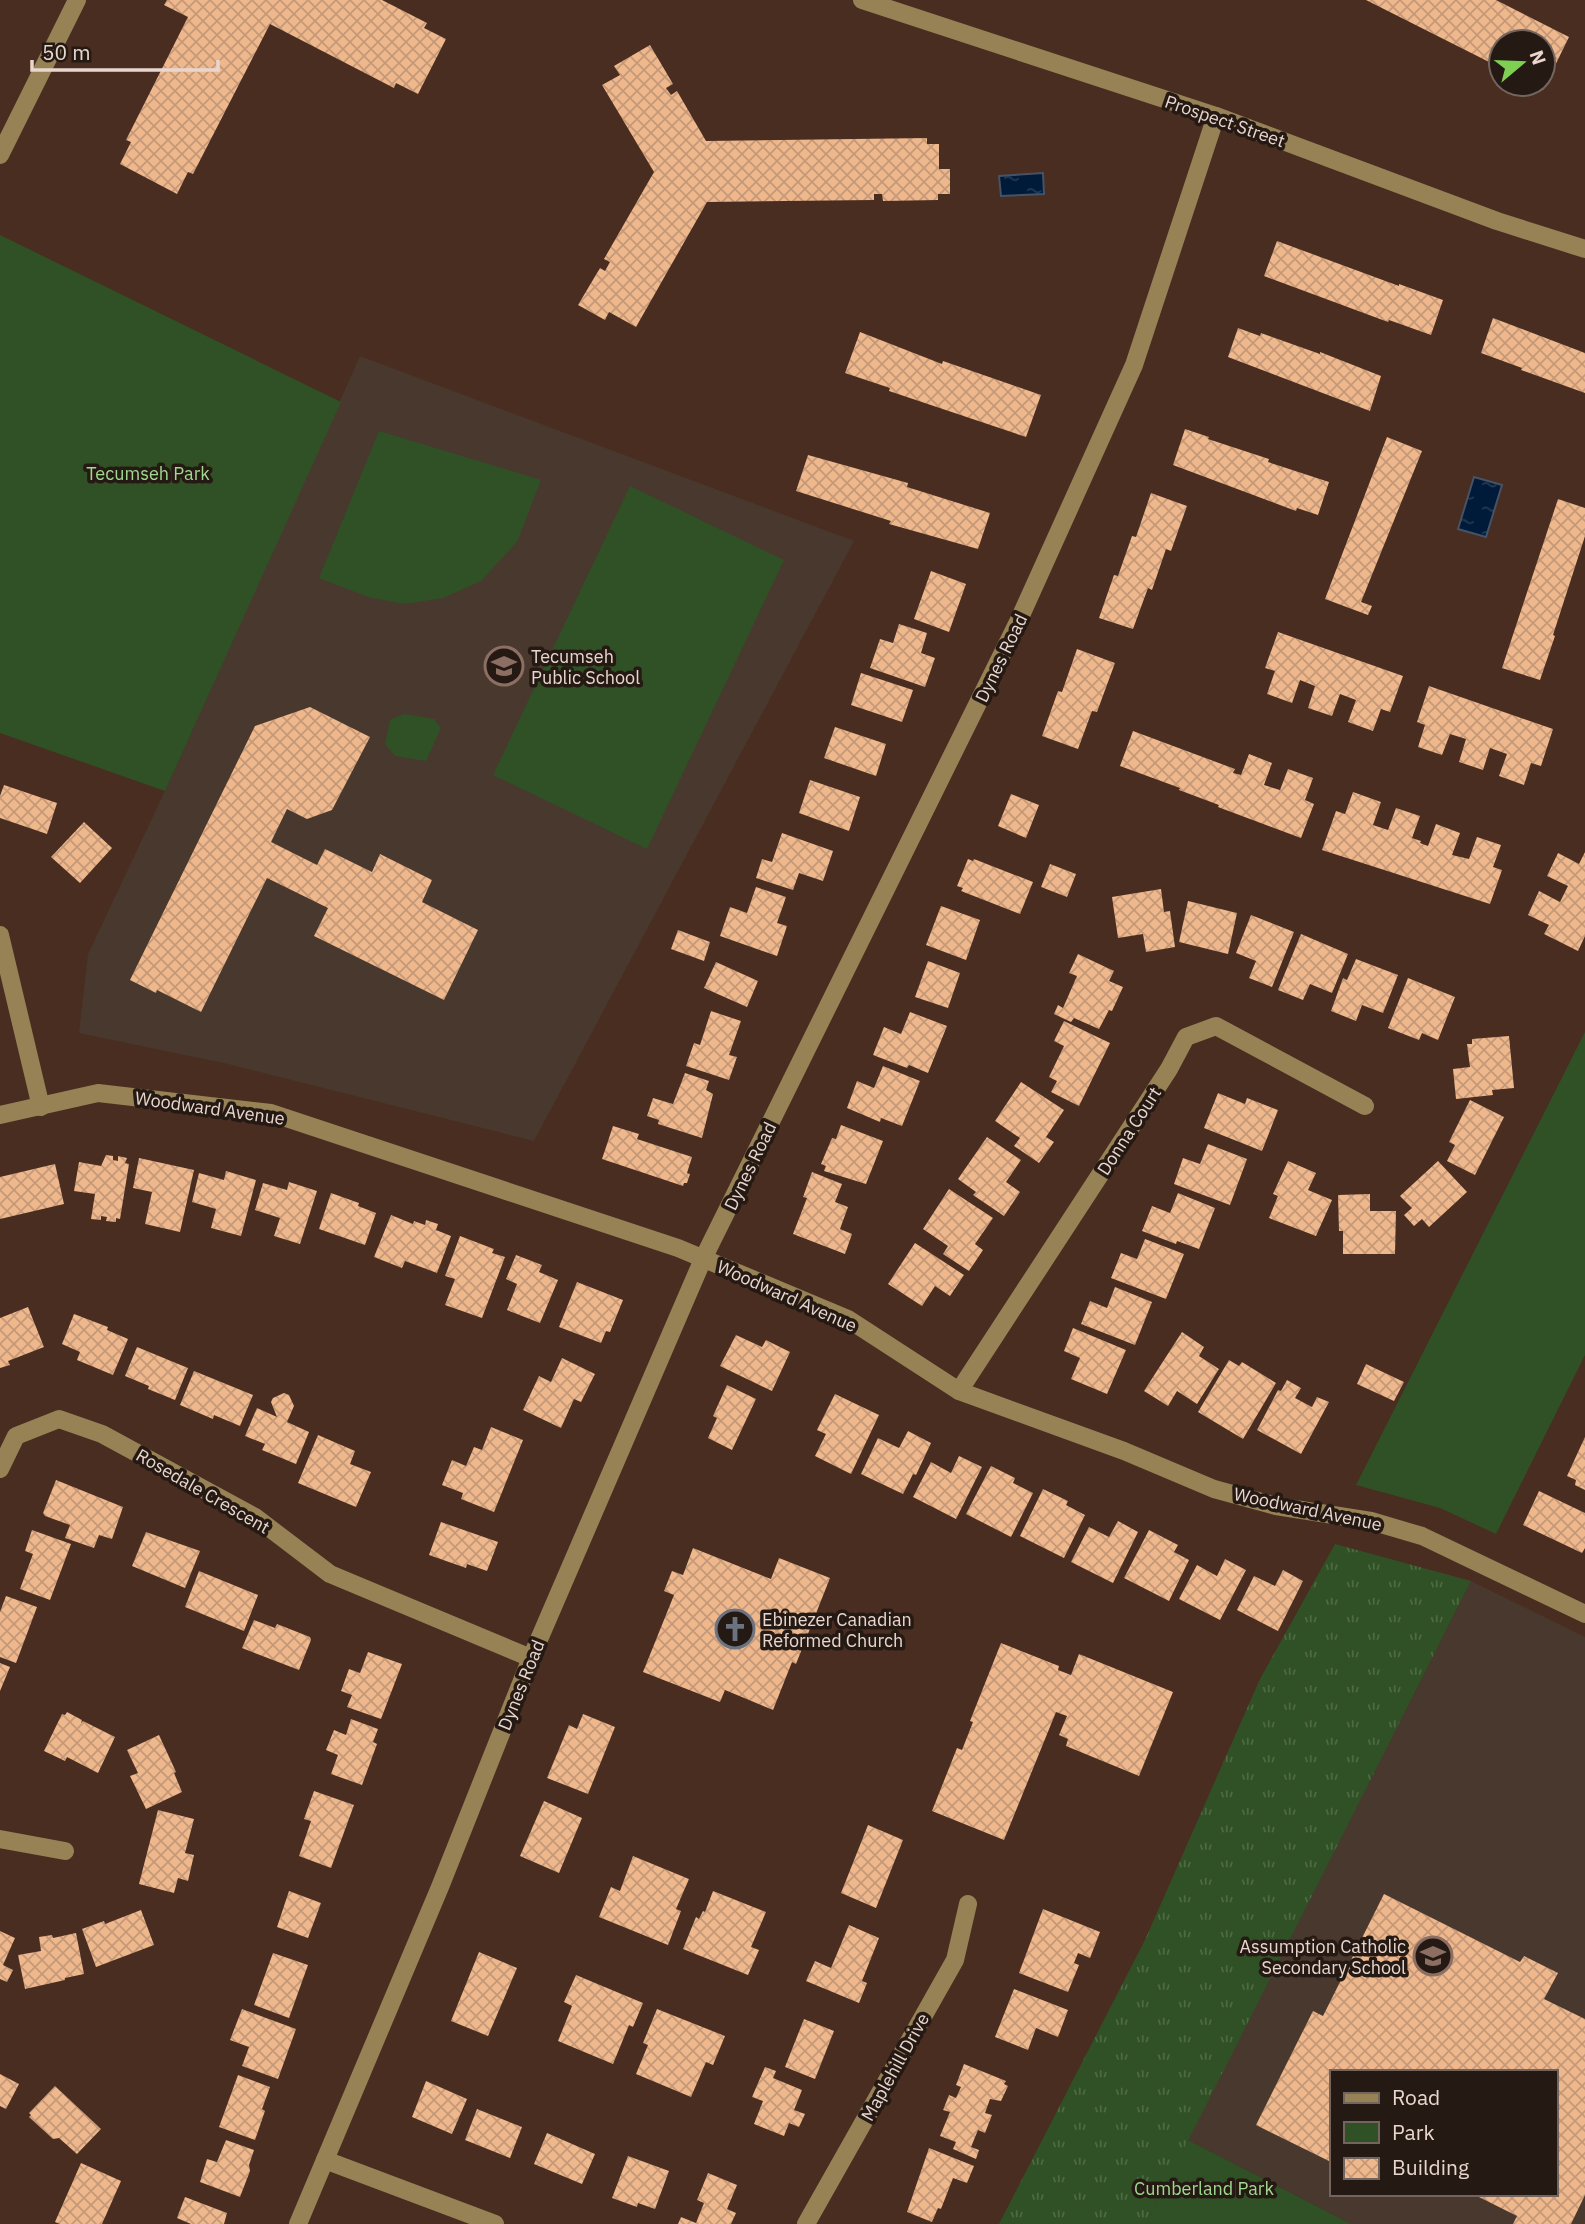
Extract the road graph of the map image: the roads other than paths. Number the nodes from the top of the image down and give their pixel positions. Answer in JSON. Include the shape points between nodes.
{"nodes":[{"id":1,"x":77,"y":0,"type":"edge"},
{"id":2,"x":862,"y":0,"type":"edge"},
{"id":3,"x":1216,"y":116,"type":"junction"},
{"id":4,"x":0,"y":155,"type":"edge"},
{"id":5,"x":1585,"y":249,"type":"edge"},
{"id":6,"x":0,"y":935,"type":"edge"},
{"id":7,"x":1364,"y":1106,"type":"dead end"},
{"id":8,"x":41,"y":1107,"type":"junction"},
{"id":9,"x":0,"y":1115,"type":"edge"},
{"id":10,"x":703,"y":1259,"type":"junction"},
{"id":11,"x":959,"y":1391,"type":"junction"},
{"id":12,"x":0,"y":1469,"type":"edge"},
{"id":13,"x":1585,"y":1614,"type":"edge"},
{"id":14,"x":531,"y":1658,"type":"junction"},
{"id":15,"x":0,"y":1839,"type":"edge"},
{"id":16,"x":65,"y":1851,"type":"dead end"},
{"id":17,"x":968,"y":1904,"type":"dead end"},
{"id":18,"x":325,"y":2160,"type":"junction"},
{"id":19,"x":298,"y":2224,"type":"edge"},
{"id":20,"x":495,"y":2224,"type":"edge"},
{"id":21,"x":806,"y":2224,"type":"edge"}],
"edges":[{"from":1,"to":4,"type":"street"},
{"from":2,"to":3,"type":"street","name":"Prospect Street"},
{"from":3,"to":5,"type":"street","name":"Prospect Street"},
{"from":3,"to":10,"type":"street","name":"Dynes Road","via":[[1129,377],[1018,622]]},
{"from":6,"to":8,"type":"street"},
{"from":7,"to":11,"type":"street","name":"Donna Court","via":[[1216,1026],[1186,1037]]},
{"from":8,"to":9,"type":"street","name":"Woodward Avenue"},
{"from":8,"to":10,"type":"street","name":"Woodward Avenue","via":[[98,1093],[271,1113]]},
{"from":10,"to":11,"type":"street","name":"Woodward Avenue","via":[[848,1319]]},
{"from":10,"to":14,"type":"street","name":"Dynes Road"},
{"from":11,"to":13,"type":"street","name":"Woodward Avenue","via":[[1214,1489],[1422,1536]]},
{"from":12,"to":14,"type":"street","name":"Rosedale Crescent","via":[[16,1436],[59,1419],[102,1434],[256,1517],[330,1574]]},
{"from":14,"to":18,"type":"street","name":"Dynes Road"},
{"from":15,"to":16,"type":"street"},
{"from":17,"to":21,"type":"street","name":"Maplehill Drive","via":[[955,1960]]},
{"from":18,"to":19,"type":"street","name":"Dynes Road"},
{"from":18,"to":20,"type":"street"}]}
